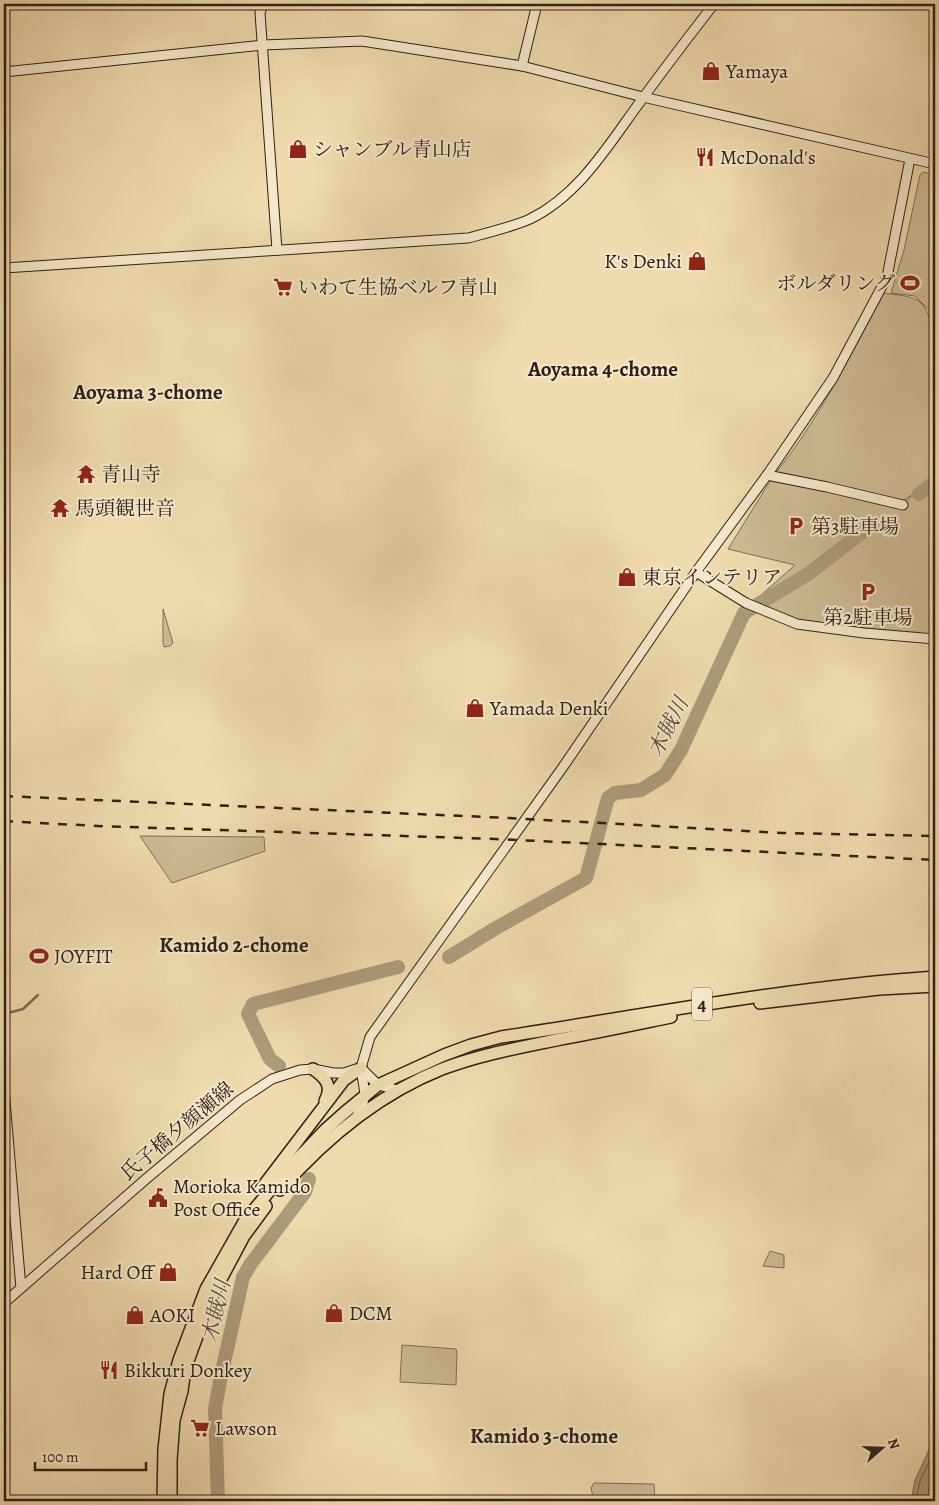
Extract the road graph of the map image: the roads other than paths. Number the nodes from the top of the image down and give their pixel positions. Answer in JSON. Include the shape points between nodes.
{"nodes":[{"id":1,"x":263,"y":4,"type":"edge"},
{"id":2,"x":536,"y":4,"type":"edge"},
{"id":3,"x":714,"y":4,"type":"edge"},
{"id":4,"x":263,"y":45,"type":"junction"},
{"id":5,"x":522,"y":66,"type":"junction"},
{"id":6,"x":4,"y":72,"type":"edge"},
{"id":7,"x":643,"y":97,"type":"junction"},
{"id":8,"x":910,"y":159,"type":"junction"},
{"id":9,"x":935,"y":164,"type":"edge"},
{"id":10,"x":277,"y":250,"type":"junction"},
{"id":11,"x":4,"y":268,"type":"edge"},
{"id":12,"x":767,"y":475,"type":"junction"},
{"id":13,"x":902,"y":505,"type":"dead end"},
{"id":14,"x":696,"y":572,"type":"junction"},
{"id":15,"x":935,"y":639,"type":"edge"},
{"id":16,"x":935,"y":977,"type":"edge"},
{"id":17,"x":935,"y":986,"type":"edge"},
{"id":18,"x":361,"y":1068,"type":"junction"},
{"id":19,"x":313,"y":1070,"type":"junction"},
{"id":20,"x":378,"y":1085,"type":"junction"},
{"id":21,"x":4,"y":1089,"type":"edge"},
{"id":22,"x":398,"y":1090,"type":"junction"},
{"id":23,"x":365,"y":1094,"type":"junction"},
{"id":24,"x":317,"y":1116,"type":"junction"},
{"id":25,"x":356,"y":1118,"type":"junction"},
{"id":26,"x":21,"y":1288,"type":"junction"},
{"id":27,"x":4,"y":1303,"type":"edge"},
{"id":28,"x":179,"y":1360,"type":"junction"},
{"id":29,"x":163,"y":1501,"type":"edge"},
{"id":30,"x":171,"y":1501,"type":"edge"}],
"edges":[{"from":1,"to":4,"type":"street","via":[[260,13]]},
{"from":2,"to":5,"type":"street"},
{"from":3,"to":7,"type":"street"},
{"from":4,"to":5,"type":"street","via":[[362,41]]},
{"from":4,"to":6,"type":"street"},
{"from":4,"to":10,"type":"street"},
{"from":5,"to":7,"type":"street"},
{"from":7,"to":8,"type":"street"},
{"from":7,"to":10,"type":"street","via":[[580,181],[529,219],[468,238]]},
{"from":8,"to":9,"type":"street"},
{"from":8,"to":12,"type":"street","via":[[887,277],[833,378]]},
{"from":10,"to":11,"type":"street"},
{"from":12,"to":13,"type":"street"},
{"from":12,"to":14,"type":"street"},
{"from":14,"to":15,"type":"street","via":[[746,602],[796,624]]},
{"from":14,"to":18,"type":"street","via":[[563,767],[370,1037]]},
{"from":16,"to":20,"type":"highway","number":"4","via":[[741,998],[500,1037],[444,1055]]},
{"from":17,"to":22,"type":"highway","number":"4","via":[[879,989],[714,1008],[490,1054],[442,1069]]},
{"from":18,"to":19,"type":"street","name":"氏子橋夕顔瀬線","via":[[344,1073]]},
{"from":18,"to":20,"type":"street"},
{"from":18,"to":23,"type":"street"},
{"from":18,"to":24,"type":"highway","via":[[344,1080]]},
{"from":19,"to":24,"type":"highway","via":[[324,1077],[328,1090]]},
{"from":19,"to":26,"type":"street","name":"氏子橋夕顔瀬線","via":[[300,1070],[272,1079],[240,1100]]},
{"from":20,"to":22,"type":"street"},
{"from":20,"to":23,"type":"highway","number":"4"},
{"from":21,"to":26,"type":"street"},
{"from":22,"to":25,"type":"highway","number":"4"},
{"from":23,"to":25,"type":"street"},
{"from":23,"to":28,"type":"highway","number":"4","via":[[325,1130],[244,1222],[206,1289]]},
{"from":24,"to":28,"type":"highway","via":[[233,1227],[197,1292]]},
{"from":25,"to":30,"type":"highway","number":"4","via":[[294,1173],[274,1197],[244,1236],[211,1298],[185,1369],[174,1420]]},
{"from":26,"to":27,"type":"street","name":"氏子橋夕顔瀬線"},
{"from":28,"to":29,"type":"highway","number":"4","via":[[170,1394]]}]}
